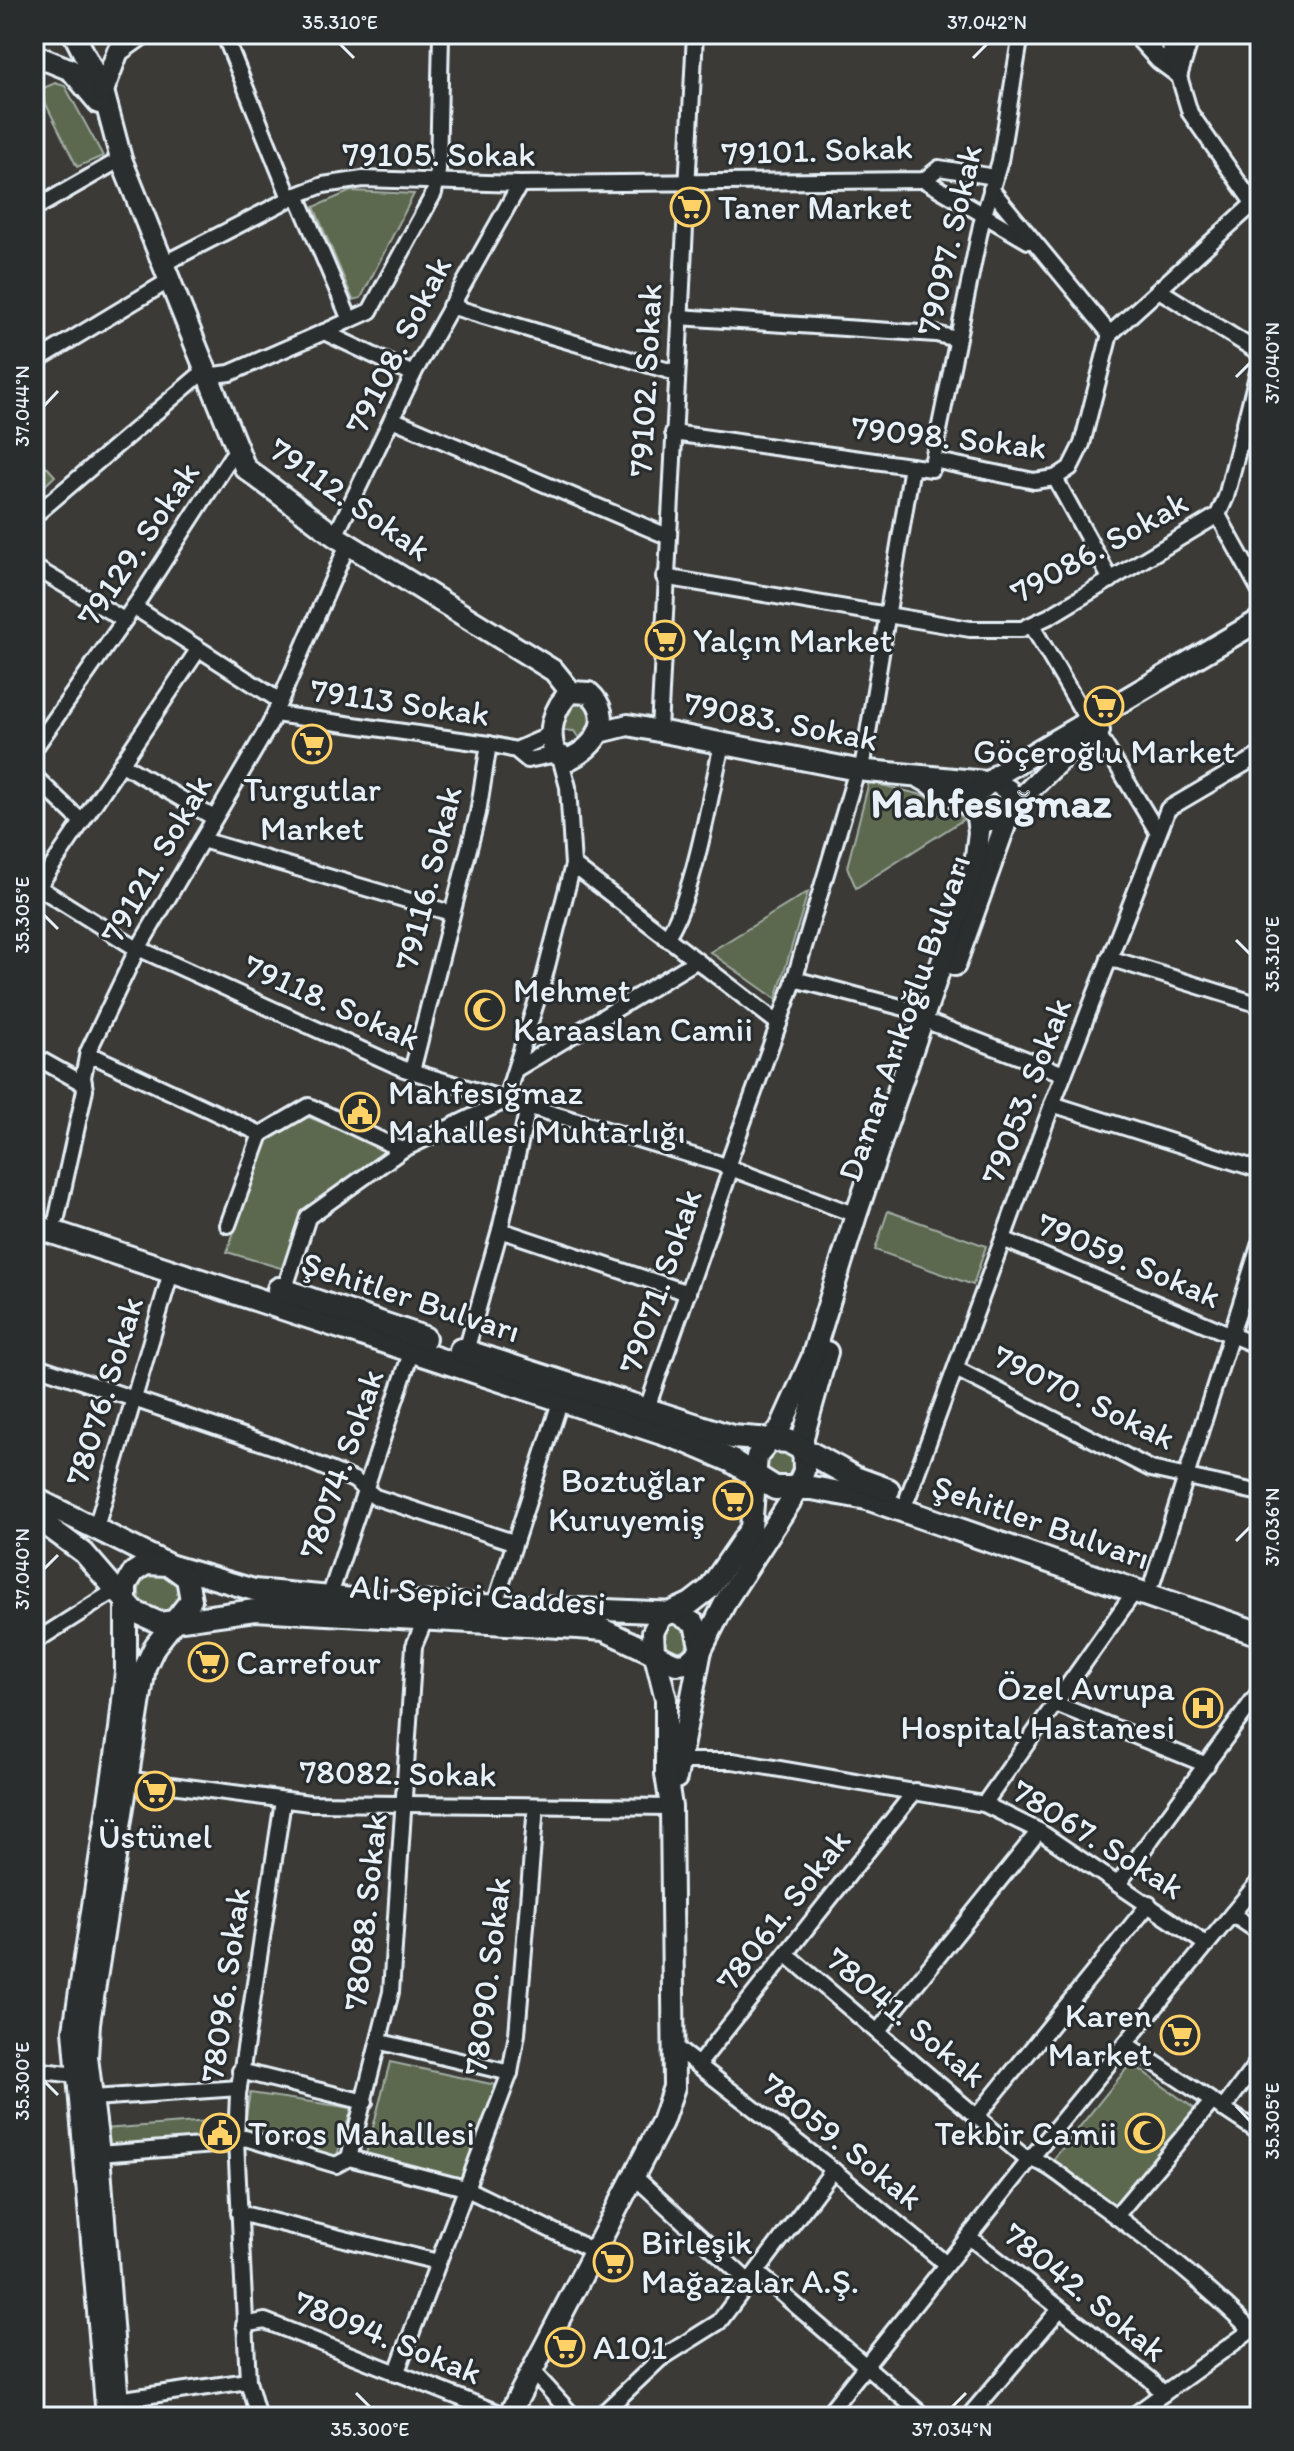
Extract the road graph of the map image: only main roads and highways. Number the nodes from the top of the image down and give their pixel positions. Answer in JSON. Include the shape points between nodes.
{"nodes":[{"id":1,"x":142,"y":34,"type":"edge"},
{"id":2,"x":81,"y":36,"type":"edge"},
{"id":3,"x":34,"y":56,"type":"edge"},
{"id":4,"x":103,"y":91,"type":"junction"},
{"id":5,"x":107,"y":112,"type":"junction"},
{"id":6,"x":1260,"y":620,"type":"edge"},
{"id":7,"x":1260,"y":635,"type":"edge"},
{"id":8,"x":571,"y":692,"type":"junction"},
{"id":9,"x":601,"y":705,"type":"junction"},
{"id":10,"x":628,"y":725,"type":"junction"},
{"id":11,"x":1093,"y":727,"type":"junction"},
{"id":12,"x":600,"y":732,"type":"junction"},
{"id":13,"x":921,"y":778,"type":"junction"},
{"id":14,"x":985,"y":784,"type":"junction"},
{"id":15,"x":974,"y":808,"type":"junction"},
{"id":16,"x":1011,"y":808,"type":"junction"},
{"id":17,"x":929,"y":1019,"type":"junction"},
{"id":18,"x":34,"y":1225,"type":"edge"},
{"id":19,"x":768,"y":1440,"type":"junction"},
{"id":20,"x":804,"y":1451,"type":"junction"},
{"id":21,"x":755,"y":1477,"type":"junction"},
{"id":22,"x":796,"y":1489,"type":"junction"},
{"id":23,"x":34,"y":1498,"type":"edge"},
{"id":24,"x":34,"y":1516,"type":"edge"},
{"id":25,"x":169,"y":1565,"type":"junction"},
{"id":26,"x":1144,"y":1586,"type":"junction"},
{"id":27,"x":122,"y":1597,"type":"junction"},
{"id":28,"x":669,"y":1612,"type":"junction"},
{"id":29,"x":1260,"y":1619,"type":"edge"},
{"id":30,"x":175,"y":1621,"type":"junction"},
{"id":31,"x":1260,"y":1634,"type":"edge"},
{"id":32,"x":701,"y":1650,"type":"junction"},
{"id":33,"x":656,"y":1656,"type":"junction"},
{"id":34,"x":673,"y":1761,"type":"junction"},
{"id":35,"x":114,"y":2411,"type":"edge"},
{"id":36,"x":508,"y":2417,"type":"edge"}],
"edges":[{"from":1,"to":4,"type":"main road","via":[[115,56]]},
{"from":2,"to":3,"type":"main road"},
{"from":2,"to":4,"type":"main road","name":"79112. Sokak"},
{"from":3,"to":5,"type":"main road","via":[[71,70]]},
{"from":4,"to":5,"type":"main road","name":"79112. Sokak"},
{"from":5,"to":8,"type":"main road","name":"79112. Sokak","via":[[239,459],[341,540],[554,671]]},
{"from":6,"to":11,"type":"main road","name":"Damar Arıkoğlu Bulvarı"},
{"from":7,"to":11,"type":"main road","name":"Damar Arıkoğlu Bulvarı"},
{"from":8,"to":9,"type":"main road","via":[[589,693]]},
{"from":8,"to":12,"type":"main road","via":[[555,709],[553,730],[565,755]]},
{"from":9,"to":10,"type":"main road"},
{"from":9,"to":12,"type":"main road"},
{"from":10,"to":12,"type":"main road"},
{"from":10,"to":13,"type":"main road","name":"79083. Sokak"},
{"from":11,"to":14,"type":"main road","name":"Damar Arıkoğlu Bulvarı"},
{"from":11,"to":16,"type":"main road","name":"Damar Arıkoğlu Bulvarı"},
{"from":13,"to":14,"type":"main road","name":"79083. Sokak"},
{"from":13,"to":15,"type":"main road"},
{"from":14,"to":15,"type":"main road","via":[[976,791]]},
{"from":14,"to":16,"type":"main road","via":[[1008,790]]},
{"from":15,"to":16,"type":"main road","via":[[981,818],[993,821]]},
{"from":15,"to":17,"type":"main road","name":"Damar Arıkoğlu Bulvarı","via":[[979,832],[975,865]]},
{"from":16,"to":17,"type":"main road","name":"Damar Arıkoğlu Bulvarı"},
{"from":17,"to":19,"type":"main road","name":"Damar Arıkoğlu Bulvarı","via":[[856,1215],[812,1358],[790,1411]]},
{"from":17,"to":20,"type":"main road","name":"Damar Arıkoğlu Bulvarı","via":[[824,1362],[803,1437]]},
{"from":18,"to":19,"type":"main road","name":"Şehitler Bulvarı","via":[[57,1217],[646,1411],[732,1437]]},
{"from":18,"to":21,"type":"main road","name":"Şehitler Bulvarı","via":[[703,1448]]},
{"from":19,"to":20,"type":"main road","via":[[788,1441]]},
{"from":19,"to":21,"type":"main road","via":[[757,1456]]},
{"from":20,"to":22,"type":"main road","via":[[806,1462]]},
{"from":20,"to":26,"type":"main road","name":"Şehitler Bulvarı","via":[[855,1478]]},
{"from":21,"to":22,"type":"main road","via":[[775,1488]]},
{"from":21,"to":28,"type":"main road","via":[[754,1511],[743,1541],[709,1589]]},
{"from":22,"to":26,"type":"main road","name":"Şehitler Bulvarı","via":[[867,1498]]},
{"from":22,"to":32,"type":"main road"},
{"from":23,"to":25,"type":"main road","name":"Ali Sepici Caddesi"},
{"from":24,"to":27,"type":"main road","via":[[70,1540]]},
{"from":25,"to":27,"type":"main road","via":[[146,1564],[134,1572]]},
{"from":25,"to":28,"type":"main road","name":"Ali Sepici Caddesi","via":[[241,1588],[329,1598]]},
{"from":25,"to":30,"type":"main road","via":[[187,1578],[190,1587],[191,1600]]},
{"from":26,"to":29,"type":"main road","name":"Şehitler Bulvarı"},
{"from":26,"to":31,"type":"main road","name":"Şehitler Bulvarı"},
{"from":27,"to":30,"type":"main road","via":[[144,1619]]},
{"from":27,"to":35,"type":"main road","via":[[120,1729],[74,2030]]},
{"from":28,"to":32,"type":"main road","via":[[683,1614],[695,1624]]},
{"from":28,"to":33,"type":"main road","via":[[653,1632]]},
{"from":30,"to":33,"type":"main road","name":"Ali Sepici Caddesi","via":[[255,1610],[604,1630]]},
{"from":30,"to":35,"type":"main road","via":[[145,1667],[89,2023],[87,2057],[99,2154]]},
{"from":32,"to":33,"type":"main road","via":[[687,1663]]},
{"from":32,"to":34,"type":"main road"},
{"from":33,"to":34,"type":"main road"},
{"from":34,"to":36,"type":"main road","via":[[674,2087],[662,2122]]}]}
